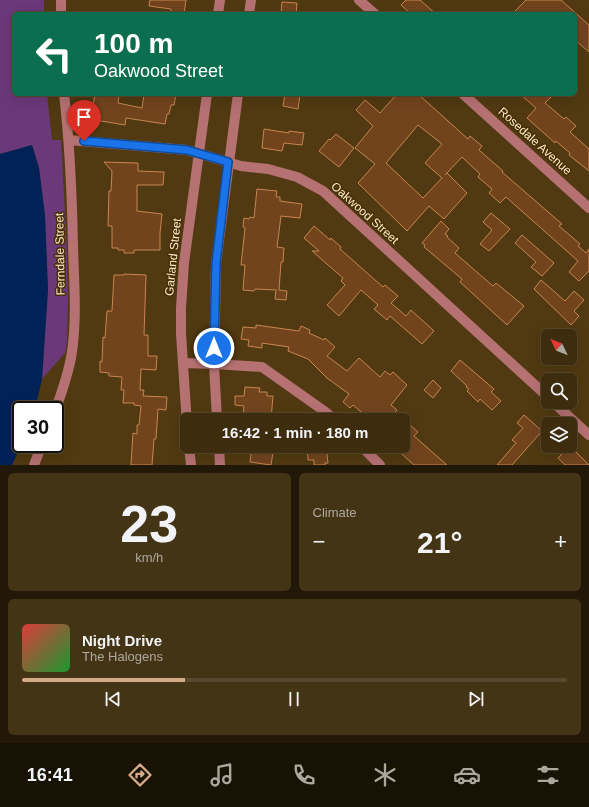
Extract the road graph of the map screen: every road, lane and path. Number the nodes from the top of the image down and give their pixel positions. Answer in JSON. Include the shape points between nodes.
{"nodes":[{"id":1,"x":62,"y":0,"type":"edge"},
{"id":2,"x":220,"y":0,"type":"edge"},
{"id":3,"x":251,"y":0,"type":"edge"},
{"id":4,"x":359,"y":0,"type":"edge"},
{"id":5,"x":61,"y":12,"type":"edge"},
{"id":6,"x":218,"y":12,"type":"edge"},
{"id":7,"x":249,"y":12,"type":"edge"},
{"id":8,"x":373,"y":12,"type":"edge"},
{"id":9,"x":64,"y":96,"type":"edge"},
{"id":10,"x":207,"y":96,"type":"edge"},
{"id":11,"x":238,"y":96,"type":"edge"},
{"id":12,"x":465,"y":96,"type":"edge"},
{"id":13,"x":69,"y":140,"type":"junction"},
{"id":14,"x":199,"y":154,"type":"junction"},
{"id":15,"x":228,"y":162,"type":"junction"},
{"id":16,"x":589,"y":208,"type":"edge"},
{"id":17,"x":183,"y":363,"type":"junction"},
{"id":18,"x":214,"y":364,"type":"junction"},
{"id":19,"x":541,"y":391,"type":"edge"},
{"id":20,"x":58,"y":401,"type":"edge"},
{"id":21,"x":561,"y":409,"type":"edge"},
{"id":22,"x":186,"y":413,"type":"edge"},
{"id":23,"x":217,"y":413,"type":"edge"},
{"id":24,"x":327,"y":413,"type":"edge"},
{"id":25,"x":589,"y":435,"type":"edge"},
{"id":26,"x":39,"y":453,"type":"edge"},
{"id":27,"x":190,"y":453,"type":"edge"},
{"id":28,"x":219,"y":453,"type":"edge"},
{"id":29,"x":368,"y":453,"type":"edge"},
{"id":30,"x":34,"y":465,"type":"edge"},
{"id":31,"x":191,"y":465,"type":"edge"},
{"id":32,"x":220,"y":465,"type":"edge"},
{"id":33,"x":380,"y":465,"type":"edge"}],
"edges":[{"from":1,"to":5,"type":"street"},
{"from":2,"to":6,"type":"street"},
{"from":3,"to":7,"type":"street"},
{"from":4,"to":8,"type":"street"},
{"from":9,"to":13,"type":"street","name":"Ferndale Street"},
{"from":10,"to":14,"type":"street","name":"Garland Street"},
{"from":11,"to":15,"type":"street"},
{"from":12,"to":16,"type":"street","name":"Rosedale Avenue"},
{"from":13,"to":14,"type":"street","name":"Oakwood Street","via":[[187,150]]},
{"from":13,"to":20,"type":"street","name":"Ferndale Street","via":[[75,325],[72,353]]},
{"from":14,"to":15,"type":"street","name":"Oakwood Street"},
{"from":14,"to":17,"type":"street","name":"Garland Street","via":[[181,297]]},
{"from":15,"to":18,"type":"street","via":[[216,263]]},
{"from":15,"to":19,"type":"street","name":"Oakwood Street","via":[[297,177],[323,191]]},
{"from":17,"to":18,"type":"street"},
{"from":17,"to":22,"type":"street","name":"Garland Street"},
{"from":18,"to":23,"type":"street"},
{"from":18,"to":24,"type":"street","via":[[262,367]]},
{"from":21,"to":25,"type":"street"},
{"from":26,"to":30,"type":"street"},
{"from":27,"to":31,"type":"street"},
{"from":28,"to":32,"type":"street"},
{"from":29,"to":33,"type":"street"}]}
